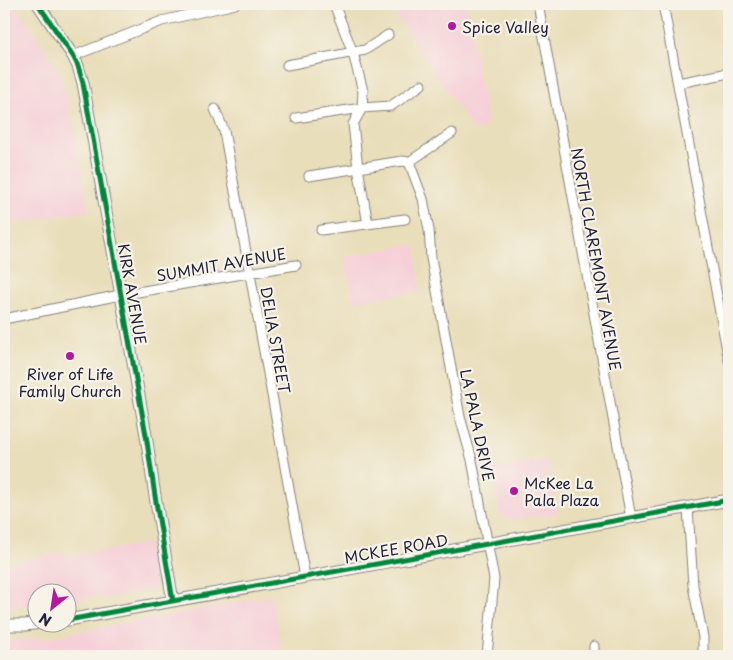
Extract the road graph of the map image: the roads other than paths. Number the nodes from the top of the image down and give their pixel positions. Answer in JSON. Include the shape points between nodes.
{"nodes":[{"id":1,"x":38,"y":4,"type":"edge"},
{"id":2,"x":235,"y":4,"type":"edge"},
{"id":3,"x":334,"y":4,"type":"edge"},
{"id":4,"x":538,"y":4,"type":"edge"},
{"id":5,"x":664,"y":4,"type":"edge"},
{"id":6,"x":388,"y":35,"type":"dead end"},
{"id":7,"x":353,"y":52,"type":"junction"},
{"id":8,"x":73,"y":56,"type":"junction"},
{"id":9,"x":287,"y":65,"type":"dead end"},
{"id":10,"x":729,"y":73,"type":"edge"},
{"id":11,"x":678,"y":83,"type":"junction"},
{"id":12,"x":421,"y":85,"type":"dead end"},
{"id":13,"x":362,"y":108,"type":"junction"},
{"id":14,"x":215,"y":109,"type":"dead end"},
{"id":15,"x":296,"y":118,"type":"dead end"},
{"id":16,"x":452,"y":133,"type":"dead end"},
{"id":17,"x":409,"y":162,"type":"junction"},
{"id":18,"x":358,"y":168,"type":"junction"},
{"id":19,"x":309,"y":176,"type":"dead end"},
{"id":20,"x":405,"y":219,"type":"dead end"},
{"id":21,"x":368,"y":224,"type":"junction"},
{"id":22,"x":322,"y":230,"type":"dead end"},
{"id":23,"x":296,"y":265,"type":"dead end"},
{"id":24,"x":250,"y":273,"type":"junction"},
{"id":25,"x":120,"y":295,"type":"junction"},
{"id":26,"x":4,"y":319,"type":"edge"},
{"id":27,"x":729,"y":361,"type":"edge"},
{"id":28,"x":729,"y":500,"type":"edge"},
{"id":29,"x":688,"y":508,"type":"junction"},
{"id":30,"x":631,"y":518,"type":"junction"},
{"id":31,"x":487,"y":544,"type":"junction"},
{"id":32,"x":305,"y":577,"type":"junction"},
{"id":33,"x":173,"y":601,"type":"junction"},
{"id":34,"x":78,"y":618,"type":"edge"},
{"id":35,"x":4,"y":625,"type":"edge"},
{"id":36,"x":28,"y":626,"type":"edge"},
{"id":37,"x":594,"y":646,"type":"dead end"},
{"id":38,"x":487,"y":656,"type":"edge"},
{"id":39,"x":594,"y":656,"type":"edge"},
{"id":40,"x":703,"y":656,"type":"edge"}],
"edges":[{"from":1,"to":8,"type":"street","name":"KIRK AVENUE"},
{"from":2,"to":8,"type":"street","via":[[162,21]]},
{"from":3,"to":7,"type":"street"},
{"from":4,"to":30,"type":"street","name":"NORTH CLAREMONT AVENUE"},
{"from":5,"to":11,"type":"street"},
{"from":6,"to":7,"type":"street","via":[[365,50]]},
{"from":7,"to":9,"type":"street"},
{"from":7,"to":13,"type":"street","via":[[363,91]]},
{"from":8,"to":25,"type":"street","name":"KIRK AVENUE","via":[[83,83]]},
{"from":10,"to":11,"type":"street"},
{"from":11,"to":27,"type":"street"},
{"from":12,"to":13,"type":"street","via":[[391,106]]},
{"from":13,"to":15,"type":"street"},
{"from":13,"to":18,"type":"street","via":[[353,124]]},
{"from":14,"to":24,"type":"street","name":"DELIA STREET","via":[[224,132]]},
{"from":16,"to":17,"type":"street"},
{"from":17,"to":18,"type":"street","via":[[402,160]]},
{"from":17,"to":31,"type":"street","name":"LA PALA DRIVE","via":[[423,199],[460,417],[472,460]]},
{"from":18,"to":19,"type":"street"},
{"from":18,"to":21,"type":"street"},
{"from":20,"to":21,"type":"street"},
{"from":21,"to":22,"type":"street"},
{"from":23,"to":24,"type":"street","name":"SUMMIT AVENUE"},
{"from":24,"to":25,"type":"street","name":"SUMMIT AVENUE"},
{"from":24,"to":32,"type":"street","name":"DELIA STREET"},
{"from":25,"to":26,"type":"street","name":"SUMMIT AVENUE"},
{"from":25,"to":33,"type":"street","name":"KIRK AVENUE"},
{"from":28,"to":29,"type":"street","name":"MCKEE ROAD"},
{"from":29,"to":30,"type":"street","name":"MCKEE ROAD"},
{"from":29,"to":40,"type":"street","via":[[693,586],[703,637]]},
{"from":30,"to":31,"type":"street","name":"MCKEE ROAD"},
{"from":31,"to":32,"type":"street","name":"MCKEE ROAD"},
{"from":31,"to":38,"type":"street","name":"LA PALA DRIVE","via":[[494,579]]},
{"from":32,"to":33,"type":"street","name":"MCKEE ROAD"},
{"from":33,"to":34,"type":"street","name":"MCKEE ROAD"},
{"from":35,"to":36,"type":"street"},
{"from":37,"to":39,"type":"street"}]}
